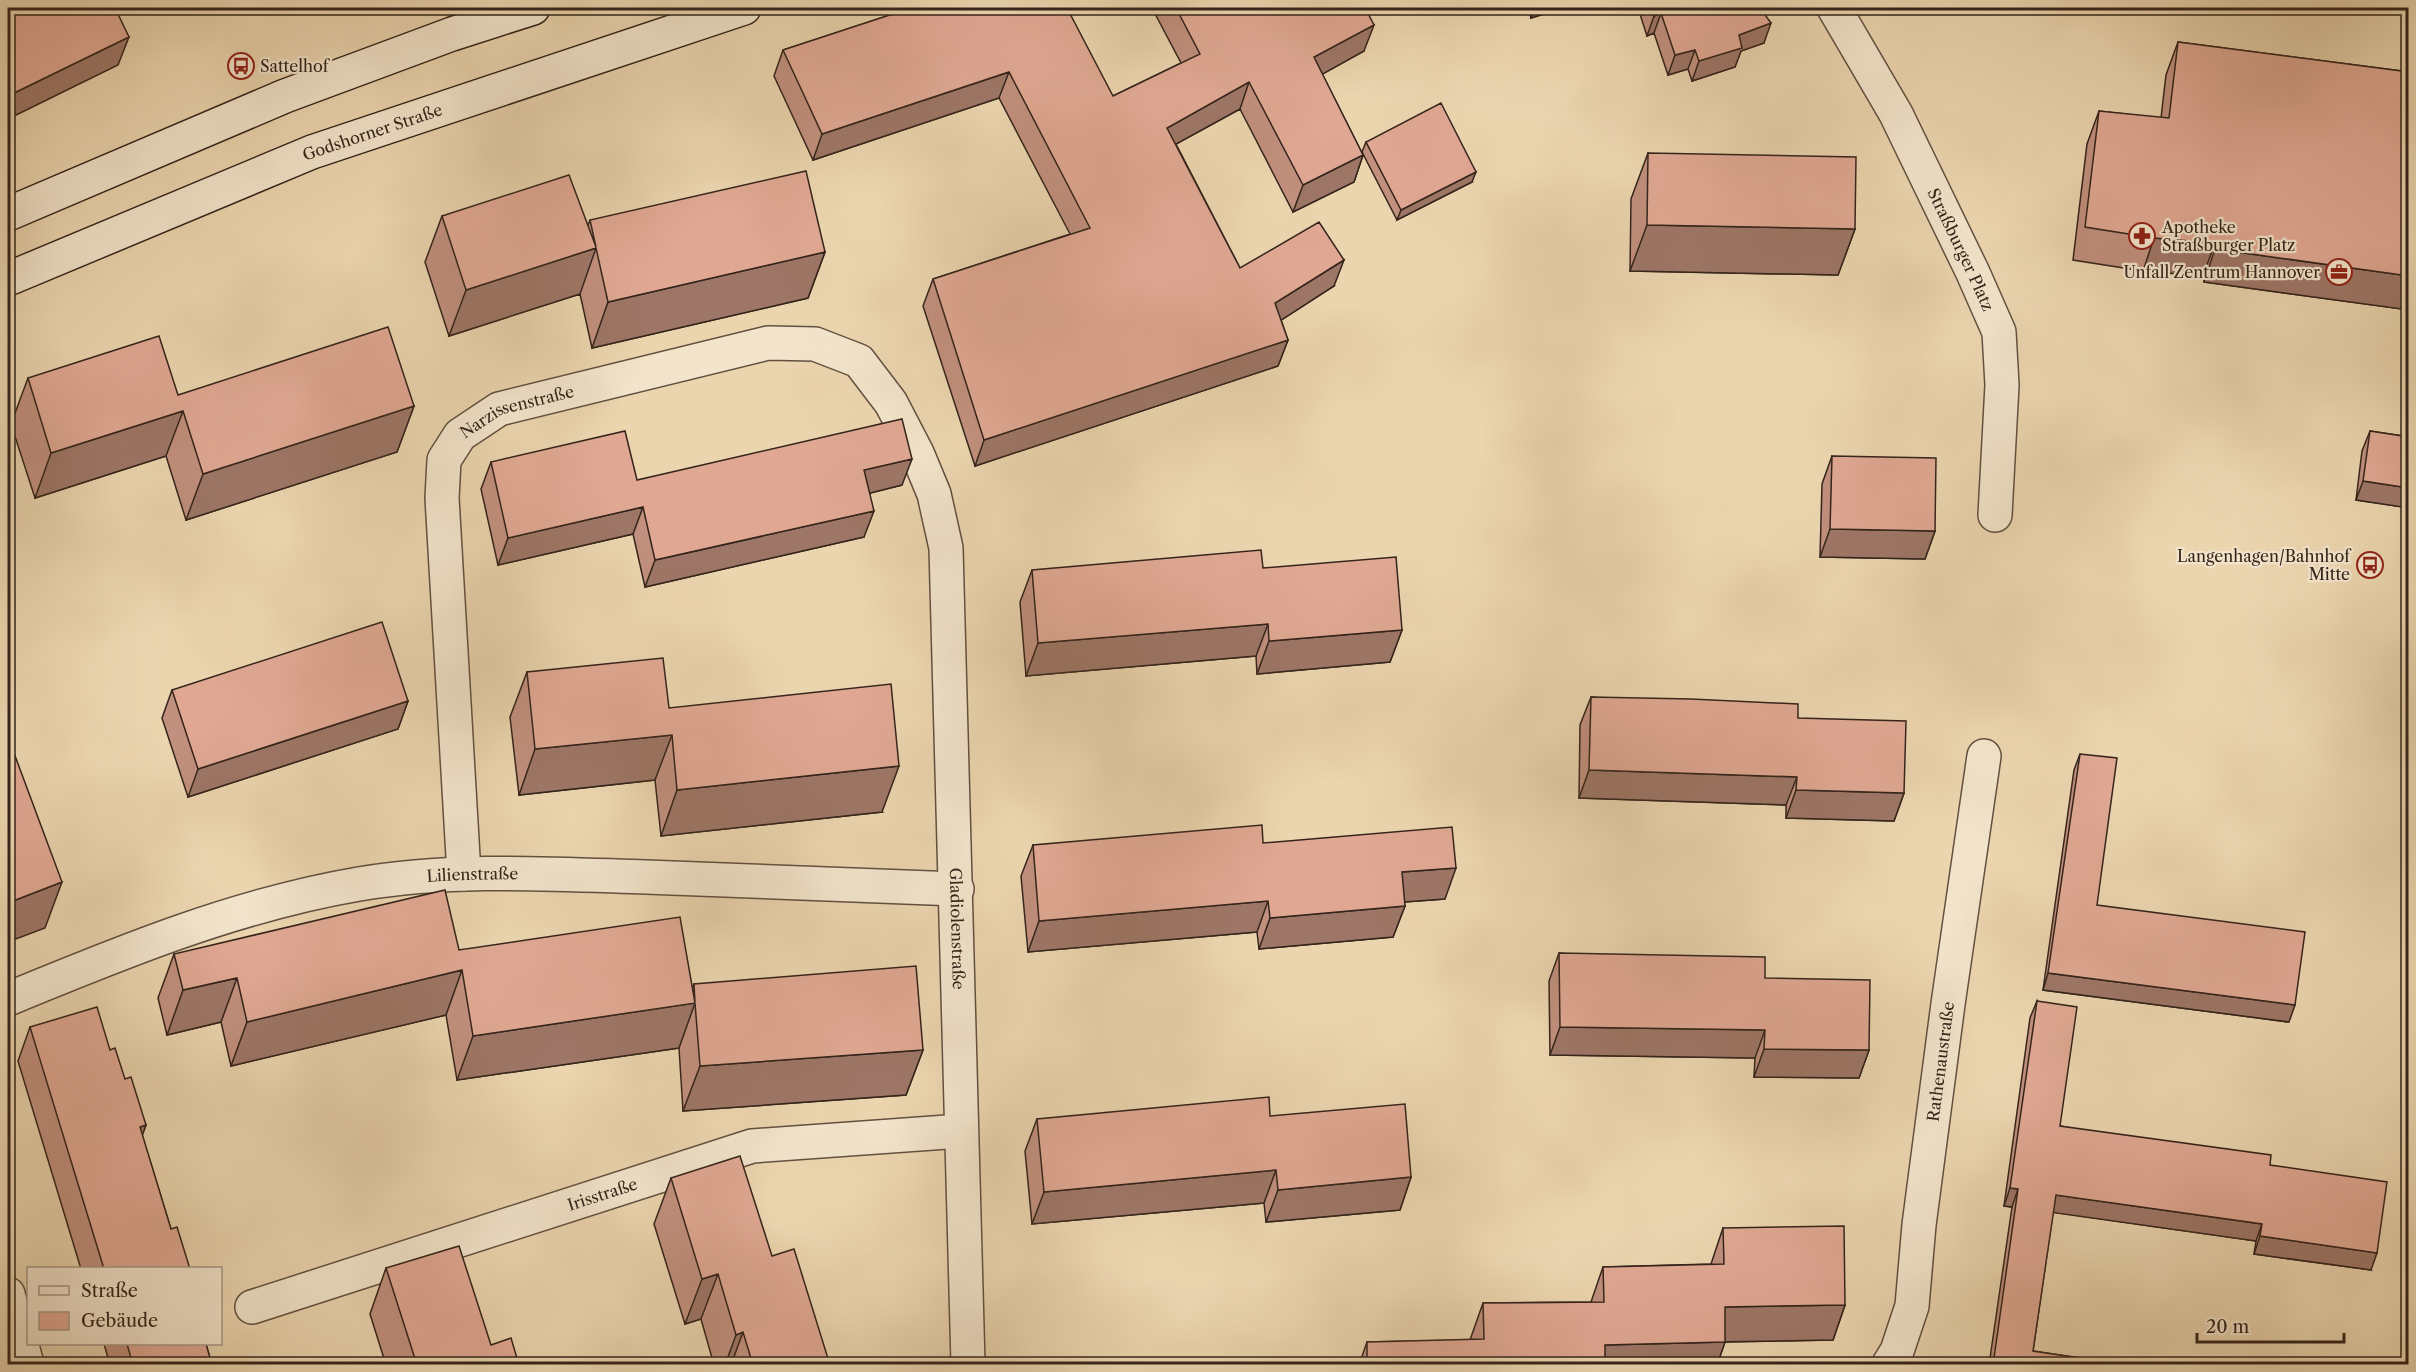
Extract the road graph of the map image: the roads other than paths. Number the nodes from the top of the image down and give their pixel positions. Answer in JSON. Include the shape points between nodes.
{"nodes":[{"id":1,"x":533,"y":8,"type":"edge"},
{"id":2,"x":744,"y":8,"type":"edge"},
{"id":3,"x":1834,"y":8,"type":"edge"},
{"id":4,"x":8,"y":214,"type":"edge"},
{"id":5,"x":8,"y":279,"type":"edge"},
{"id":6,"x":934,"y":494,"type":"joint"},
{"id":7,"x":1995,"y":515,"type":"dead end"},
{"id":8,"x":1984,"y":756,"type":"dead end"},
{"id":9,"x":464,"y":874,"type":"junction"},
{"id":10,"x":957,"y":889,"type":"junction"},
{"id":11,"x":8,"y":999,"type":"edge"},
{"id":12,"x":961,"y":1131,"type":"junction"},
{"id":13,"x":8,"y":1294,"type":"edge"},
{"id":14,"x":252,"y":1307,"type":"dead end"},
{"id":15,"x":27,"y":1365,"type":"edge"},
{"id":16,"x":968,"y":1365,"type":"edge"},
{"id":17,"x":1889,"y":1365,"type":"edge"}],
"edges":[{"from":1,"to":4,"type":"street","via":[[285,96]]},
{"from":2,"to":5,"type":"street","name":"Godshorner Straße","via":[[312,152]]},
{"from":3,"to":7,"type":"street","name":"Straßburger Platz","via":[[1896,114],[1999,332],[2002,385]]},
{"from":6,"to":9,"type":"street","name":"Narzissenstraße","via":[[891,403],[859,361],[815,344],[768,343],[499,409],[460,435],[444,460],[442,498]]},
{"from":6,"to":10,"type":"street","name":"Gladiolenstraße","via":[[946,548]]},
{"from":8,"to":17,"type":"street","name":"Rathenaustraße","via":[[1919,1225],[1912,1306]]},
{"from":9,"to":10,"type":"street","name":"Lilienstraße"},
{"from":9,"to":11,"type":"street","name":"Lilienstraße","via":[[360,884],[238,912],[167,935]]},
{"from":10,"to":12,"type":"street","name":"Gladiolenstraße"},
{"from":12,"to":14,"type":"street","name":"Irisstraße","via":[[752,1146]]},
{"from":12,"to":16,"type":"street","name":"Gladiolenstraße"},
{"from":13,"to":15,"type":"street"}]}
